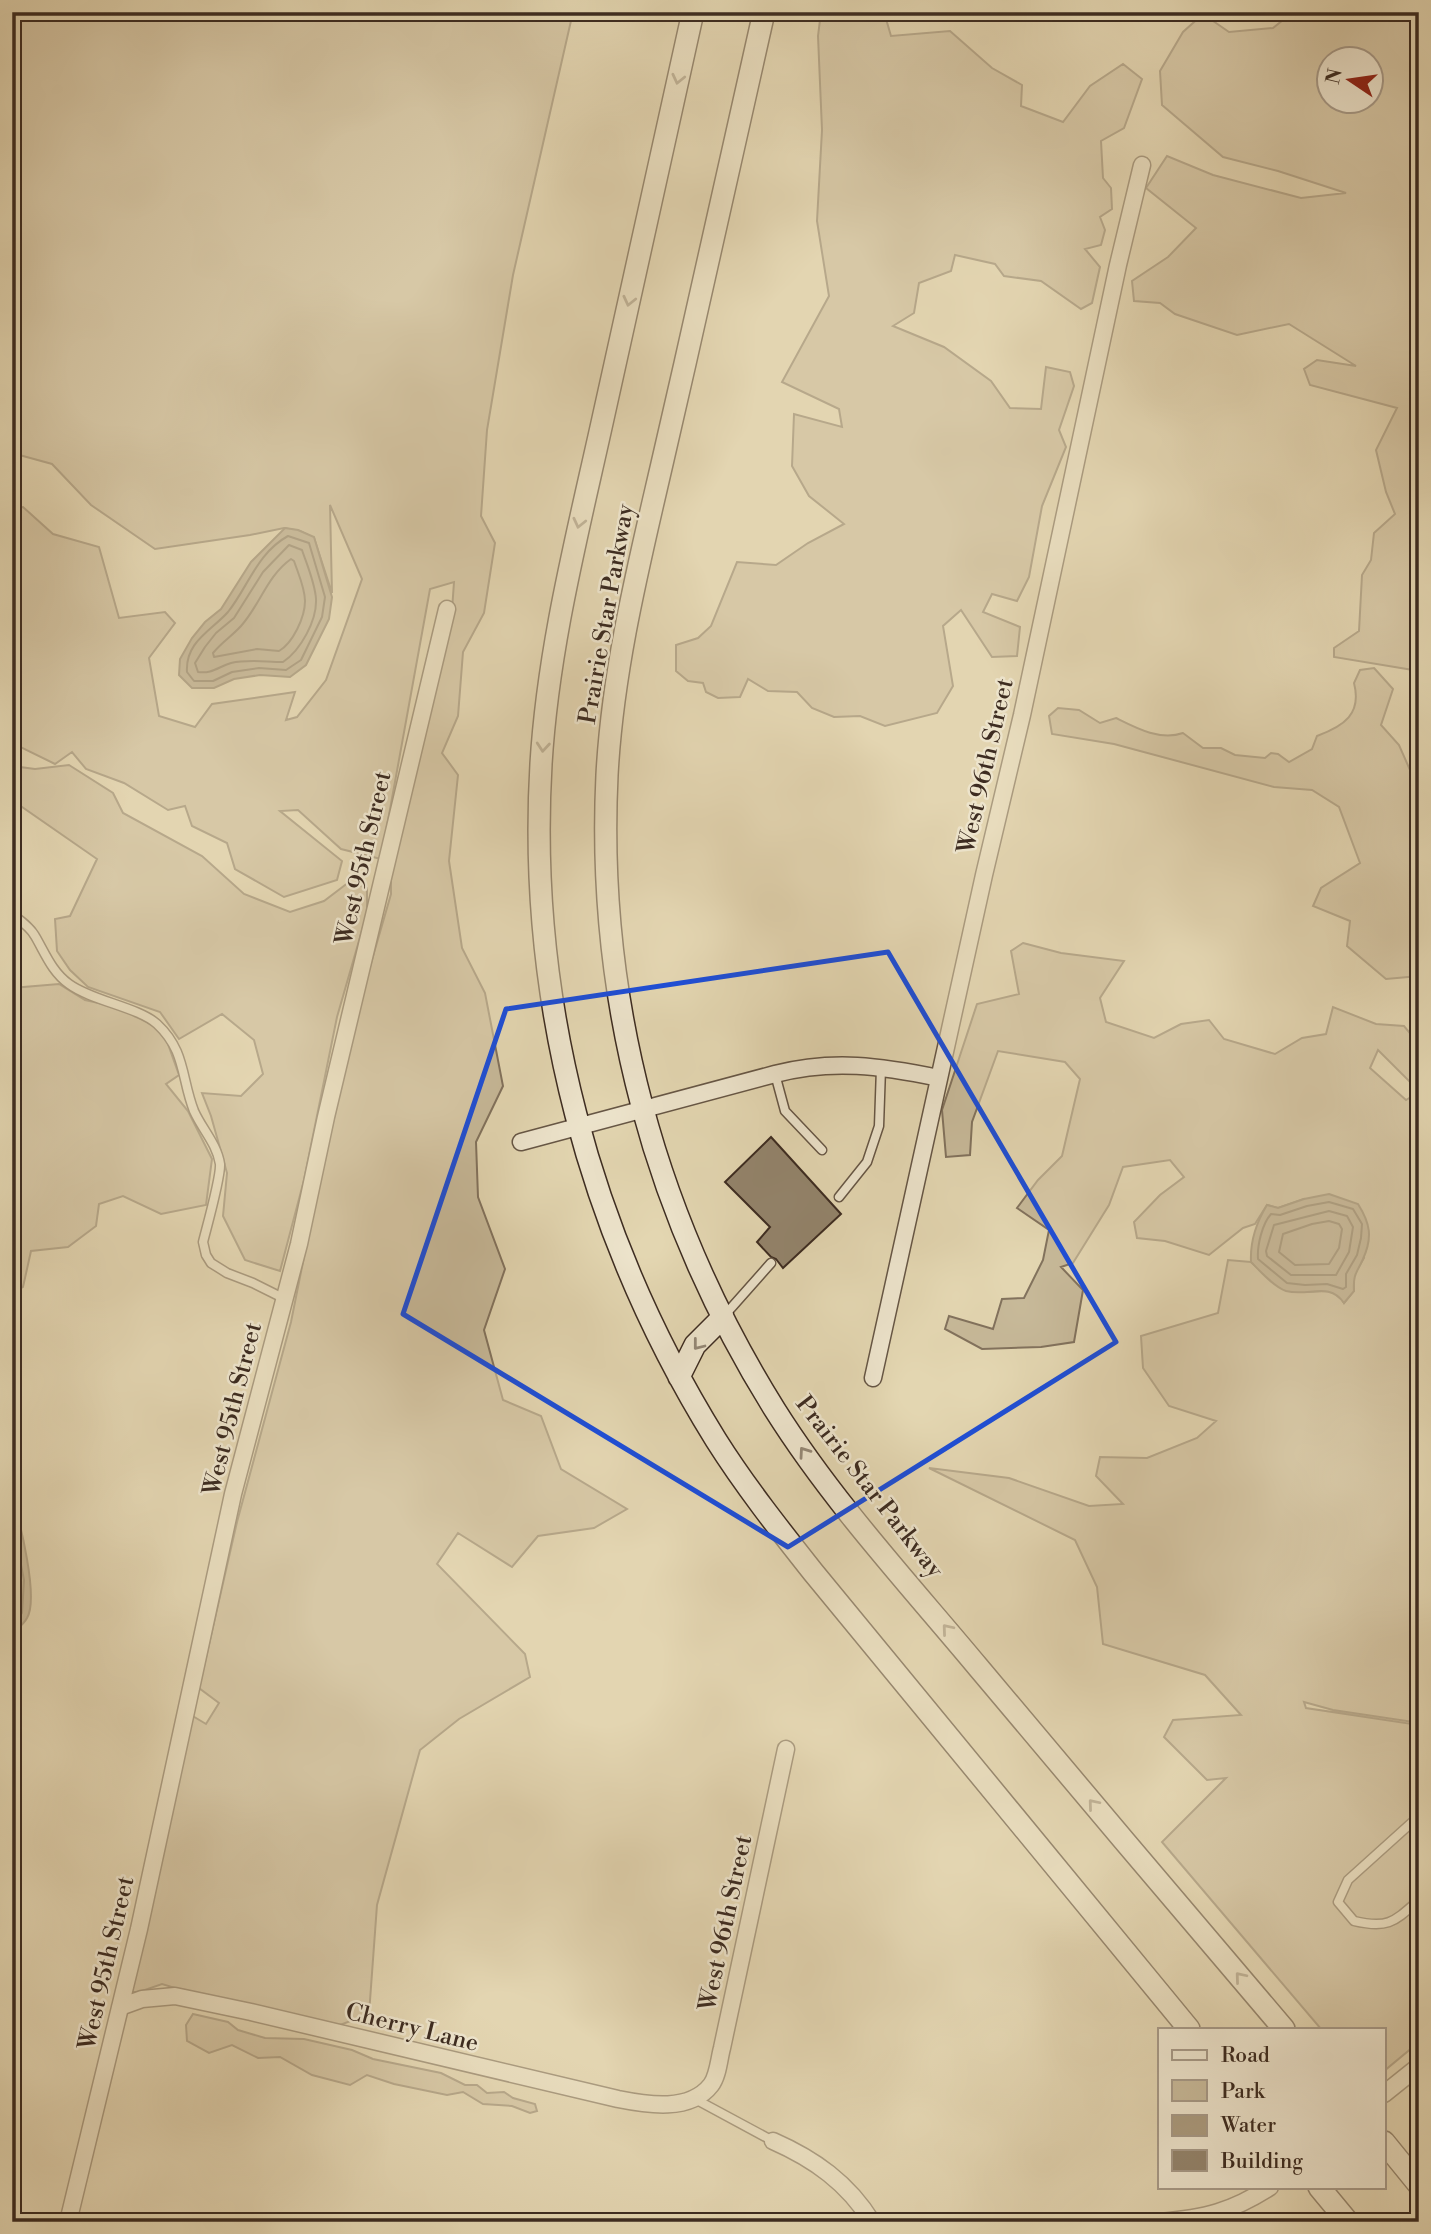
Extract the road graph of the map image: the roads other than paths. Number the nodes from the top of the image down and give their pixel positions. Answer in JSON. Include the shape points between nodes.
{"nodes":[{"id":1,"x":693,"y":12,"type":"edge"},
{"id":2,"x":764,"y":12,"type":"edge"},
{"id":3,"x":1142,"y":165,"type":"dead end"},
{"id":4,"x":447,"y":609,"type":"dead end"},
{"id":5,"x":12,"y":914,"type":"edge"},
{"id":6,"x":881,"y":1067,"type":"junction"},
{"id":7,"x":775,"y":1074,"type":"junction"},
{"id":8,"x":939,"y":1078,"type":"junction"},
{"id":9,"x":642,"y":1109,"type":"junction"},
{"id":10,"x":577,"y":1126,"type":"junction"},
{"id":11,"x":520,"y":1142,"type":"dead end"},
{"id":12,"x":822,"y":1150,"type":"dead end"},
{"id":13,"x":839,"y":1197,"type":"dead end"},
{"id":14,"x":771,"y":1263,"type":"dead end"},
{"id":15,"x":285,"y":1299,"type":"junction"},
{"id":16,"x":723,"y":1317,"type":"junction"},
{"id":17,"x":679,"y":1377,"type":"junction"},
{"id":18,"x":873,"y":1378,"type":"dead end"},
{"id":19,"x":786,"y":1749,"type":"dead end"},
{"id":20,"x":1419,"y":1816,"type":"edge"},
{"id":21,"x":1419,"y":1900,"type":"edge"},
{"id":22,"x":120,"y":2007,"type":"junction"},
{"id":23,"x":1188,"y":2028,"type":"edge"},
{"id":24,"x":1283,"y":2028,"type":"edge"},
{"id":25,"x":1419,"y":2066,"type":"edge"},
{"id":26,"x":1386,"y":2092,"type":"edge"},
{"id":27,"x":695,"y":2099,"type":"junction"},
{"id":28,"x":773,"y":2141,"type":"joint"},
{"id":29,"x":1386,"y":2144,"type":"edge"},
{"id":30,"x":1419,"y":2185,"type":"edge"},
{"id":31,"x":1268,"y":2188,"type":"edge"},
{"id":32,"x":1320,"y":2188,"type":"edge"},
{"id":33,"x":68,"y":2222,"type":"edge"},
{"id":34,"x":872,"y":2222,"type":"edge"},
{"id":35,"x":1159,"y":2222,"type":"edge"},
{"id":36,"x":1348,"y":2222,"type":"edge"}],
"edges":[{"from":1,"to":10,"type":"main road","name":"Prairie Star Parkway","one_way":true,"via":[[562,602],[545,717],[539,831],[548,973]]},
{"from":2,"to":9,"type":"main road","name":"Prairie Star Parkway","via":[[631,603],[613,711],[607,773],[609,913],[626,1041]]},
{"from":3,"to":8,"type":"street","name":"West 96th Street"},
{"from":4,"to":15,"type":"street","name":"West 95th Street"},
{"from":5,"to":15,"type":"lane","via":[[34,935],[66,982],[156,1022],[173,1044],[195,1112],[216,1148],[220,1166],[203,1242],[206,1255],[227,1273]]},
{"from":6,"to":7,"type":"street","via":[[835,1064]]},
{"from":6,"to":8,"type":"street"},
{"from":6,"to":13,"type":"lane","via":[[879,1126],[867,1162]]},
{"from":7,"to":9,"type":"street"},
{"from":7,"to":12,"type":"lane","via":[[785,1111]]},
{"from":8,"to":18,"type":"street","name":"West 96th Street"},
{"from":9,"to":10,"type":"street"},
{"from":9,"to":16,"type":"main road","name":"Prairie Star Parkway","via":[[662,1178]]},
{"from":10,"to":11,"type":"street"},
{"from":10,"to":17,"type":"main road","name":"Prairie Star Parkway","via":[[617,1245]]},
{"from":14,"to":16,"type":"lane"},
{"from":15,"to":22,"type":"street","name":"West 95th Street","via":[[233,1494]]},
{"from":16,"to":17,"type":"main road","one_way":true,"via":[[695,1345]]},
{"from":24,"to":16,"type":"main road","name":"Prairie Star Parkway","one_way":true,"via":[[820,1475],[777,1413]]},
{"from":17,"to":23,"type":"main road","name":"Prairie Star Parkway","via":[[763,1510]]},
{"from":19,"to":27,"type":"street","name":"West 96th Street","via":[[713,2084]]},
{"from":20,"to":21,"type":"lane","via":[[1348,1880],[1338,1902],[1354,1921],[1382,1925]]},
{"from":22,"to":27,"type":"street","name":"Cherry Lane","via":[[142,1999],[175,1996],[643,2104],[670,2105]]},
{"from":22,"to":33,"type":"street","name":"West 95th Street"},
{"from":25,"to":26,"type":"street"},
{"from":27,"to":28,"type":"lane"},
{"from":28,"to":34,"type":"street","via":[[824,2168]]},
{"from":29,"to":30,"type":"main road"},
{"from":31,"to":35,"type":"street","via":[[1246,2203],[1201,2218]]},
{"from":32,"to":36,"type":"main road"}]}
